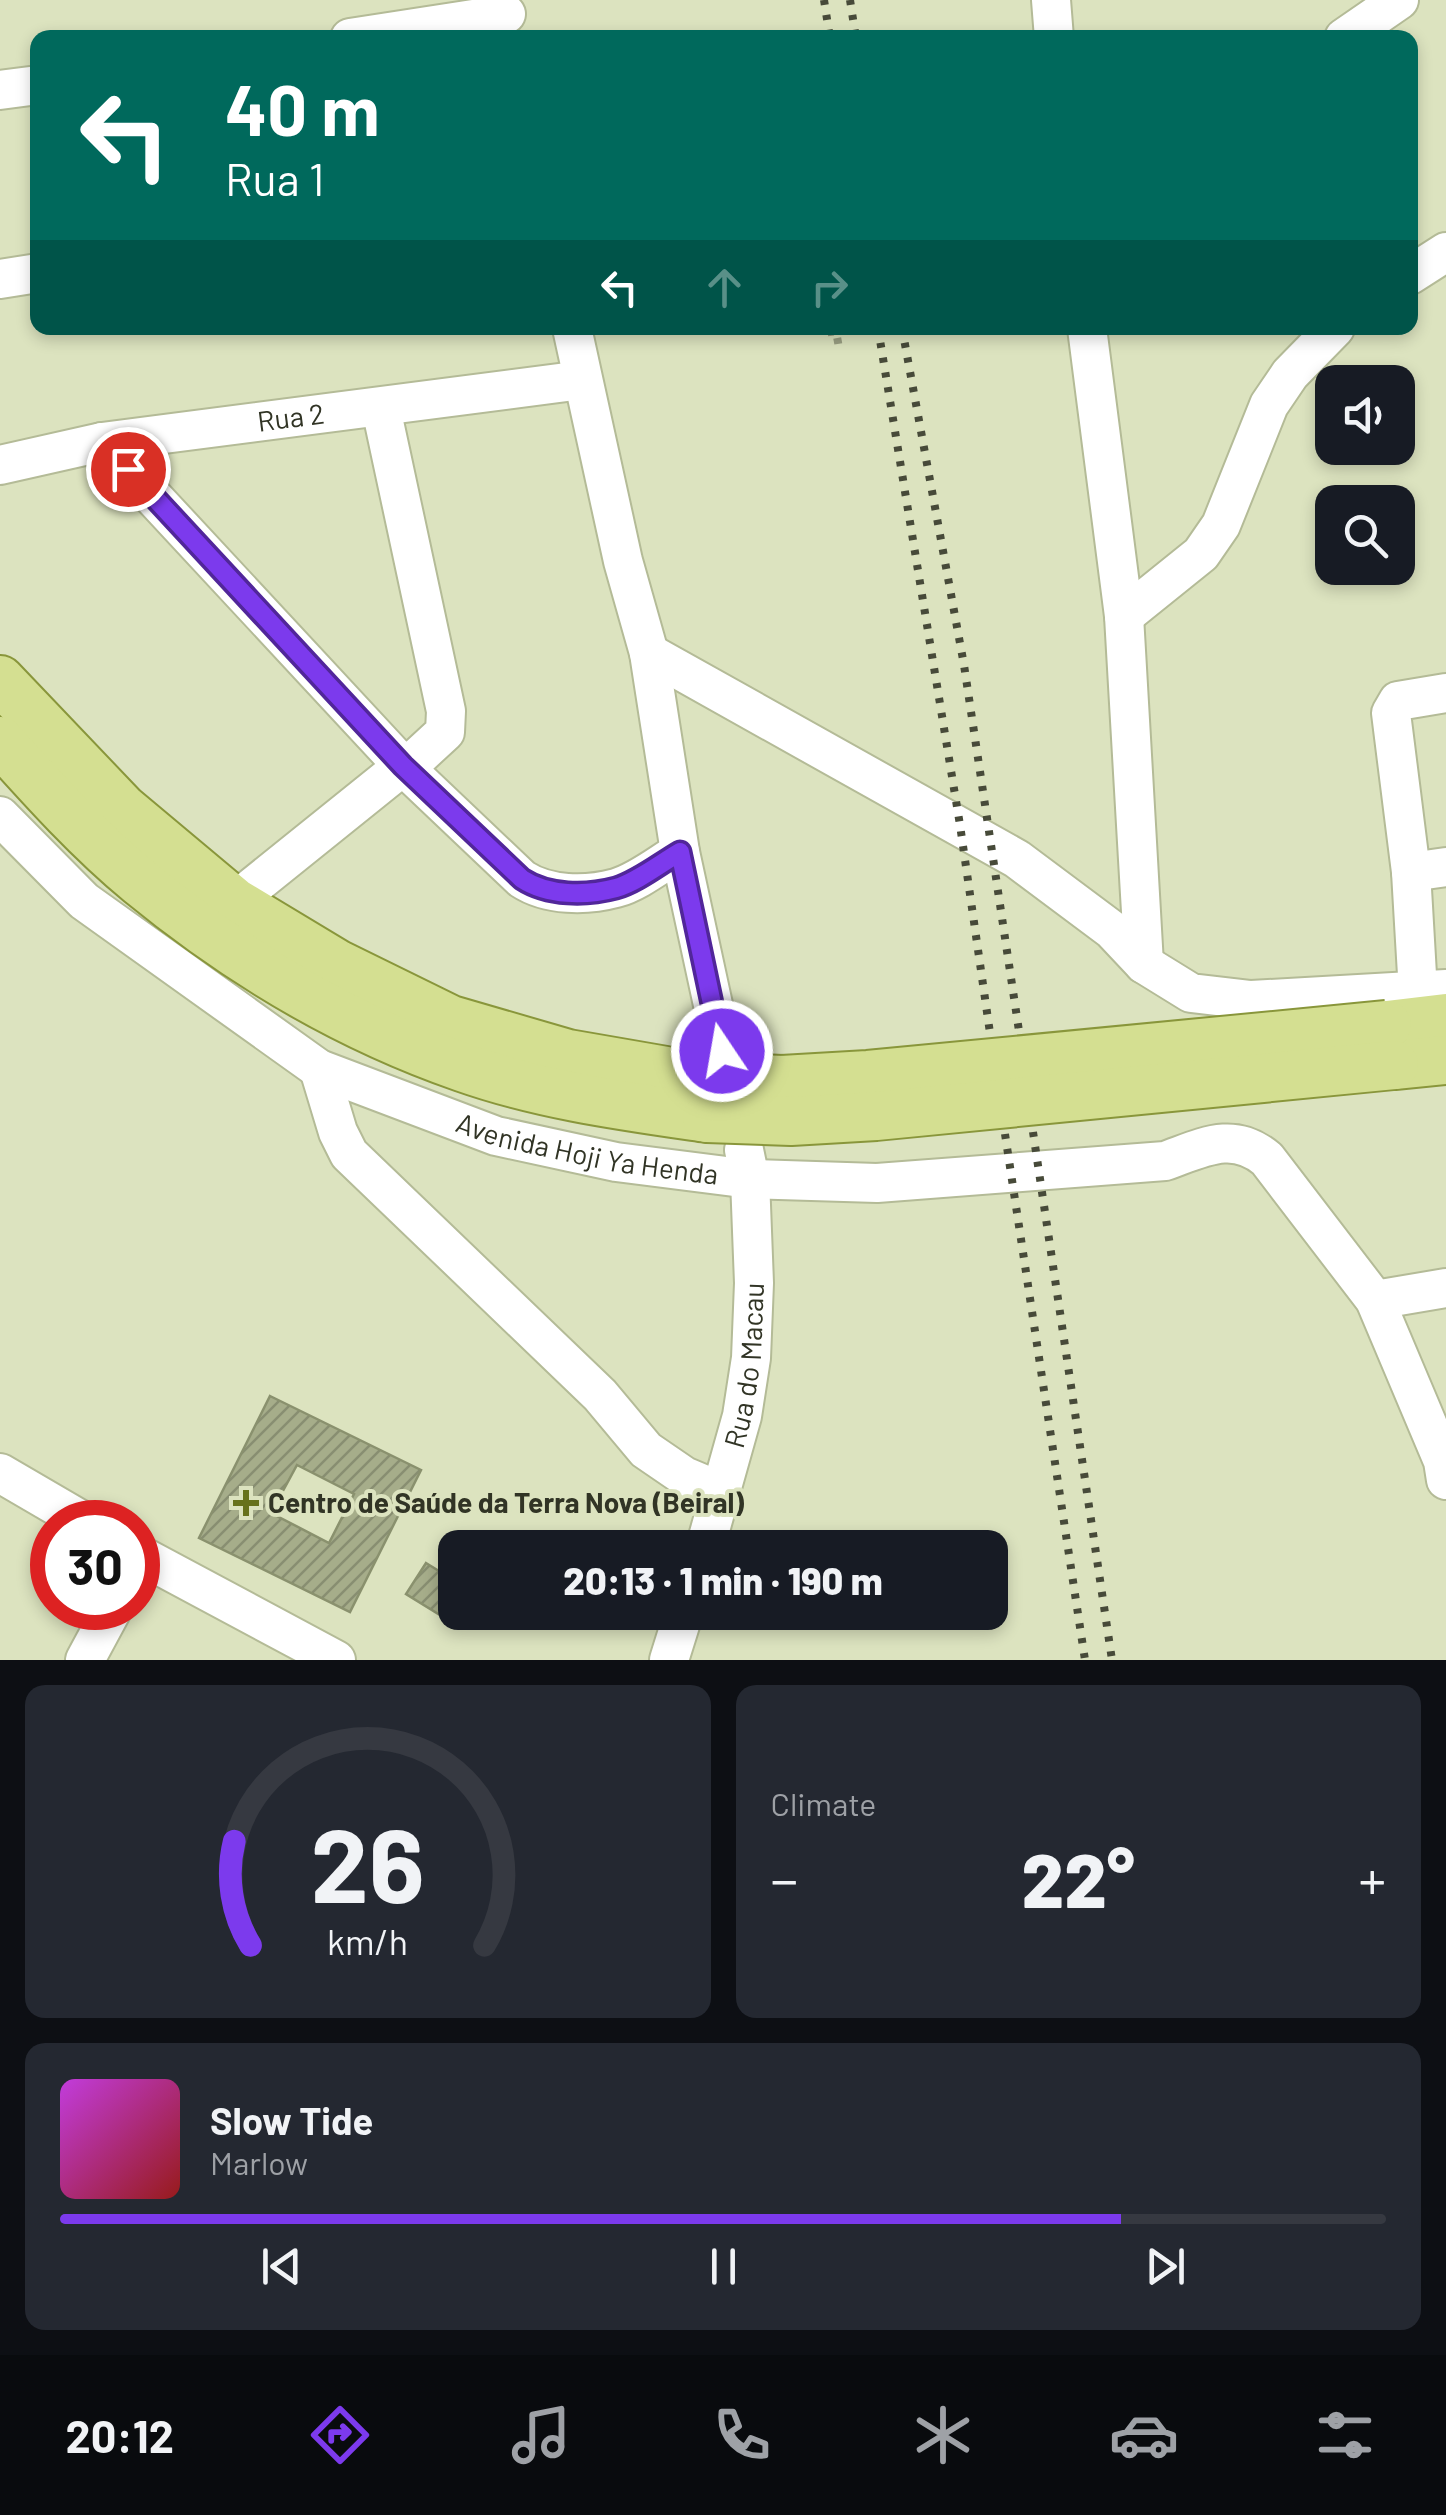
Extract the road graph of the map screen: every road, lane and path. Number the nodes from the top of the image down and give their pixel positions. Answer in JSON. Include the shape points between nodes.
{"nodes":[{"id":1,"x":1051,"y":0,"type":"edge"},
{"id":2,"x":1399,"y":0,"type":"edge"},
{"id":3,"x":507,"y":17,"type":"edge"},
{"id":4,"x":410,"y":30,"type":"edge"},
{"id":5,"x":1053,"y":30,"type":"edge"},
{"id":6,"x":1356,"y":30,"type":"edge"},
{"id":7,"x":30,"y":86,"type":"edge"},
{"id":8,"x":0,"y":90,"type":"edge"},
{"id":9,"x":1446,"y":252,"type":"edge"},
{"id":10,"x":1418,"y":270,"type":"edge"},
{"id":11,"x":30,"y":274,"type":"edge"},
{"id":12,"x":0,"y":279,"type":"edge"},
{"id":13,"x":573,"y":335,"type":"edge"},
{"id":14,"x":1088,"y":335,"type":"edge"},
{"id":15,"x":1329,"y":335,"type":"edge"},
{"id":16,"x":582,"y":380,"type":"junction"},
{"id":17,"x":381,"y":408,"type":"junction"},
{"id":18,"x":102,"y":442,"type":"junction"},
{"id":19,"x":0,"y":465,"type":"edge"},
{"id":20,"x":1124,"y":616,"type":"junction"},
{"id":21,"x":648,"y":652,"type":"junction"},
{"id":22,"x":0,"y":680,"type":"edge"},
{"id":23,"x":1446,"y":693,"type":"edge"},
{"id":24,"x":0,"y":742,"type":"edge"},
{"id":25,"x":403,"y":766,"type":"junction"},
{"id":26,"x":0,"y":816,"type":"edge"},
{"id":27,"x":680,"y":852,"type":"junction"},
{"id":28,"x":1428,"y":869,"type":"edge"},
{"id":29,"x":234,"y":902,"type":"junction"},
{"id":30,"x":1144,"y":964,"type":"junction"},
{"id":31,"x":1418,"y":1018,"type":"edge"},
{"id":32,"x":1446,"y":1060,"type":"edge"},
{"id":33,"x":319,"y":1069,"type":"junction"},
{"id":34,"x":708,"y":1082,"type":"junction"},
{"id":35,"x":747,"y":1164,"type":"junction"},
{"id":36,"x":1446,"y":1288,"type":"edge"},
{"id":37,"x":1375,"y":1300,"type":"junction"},
{"id":38,"x":1445,"y":1467,"type":"edge"},
{"id":39,"x":0,"y":1473,"type":"edge"},
{"id":40,"x":722,"y":1492,"type":"junction"},
{"id":41,"x":46,"y":1500,"type":"edge"},
{"id":42,"x":710,"y":1530,"type":"edge"},
{"id":43,"x":160,"y":1568,"type":"edge"},
{"id":44,"x":101,"y":1630,"type":"edge"},
{"id":45,"x":678,"y":1630,"type":"edge"},
{"id":46,"x":85,"y":1660,"type":"edge"},
{"id":47,"x":336,"y":1660,"type":"edge"},
{"id":48,"x":669,"y":1660,"type":"edge"}],
"edges":[{"from":1,"to":5,"type":"street"},
{"from":2,"to":6,"type":"street"},
{"from":3,"to":4,"type":"street"},
{"from":7,"to":8,"type":"street"},
{"from":9,"to":10,"type":"street"},
{"from":11,"to":12,"type":"street"},
{"from":13,"to":16,"type":"street"},
{"from":14,"to":20,"type":"street"},
{"from":15,"to":20,"type":"street","via":[[1269,405],[1221,525],[1201,554]]},
{"from":16,"to":17,"type":"street","name":"Rua 2"},
{"from":16,"to":21,"type":"street"},
{"from":17,"to":18,"type":"street","name":"Rua 2"},
{"from":17,"to":25,"type":"street","via":[[446,711],[445,732]]},
{"from":18,"to":19,"type":"street","name":"Rua 2"},
{"from":18,"to":25,"type":"street"},
{"from":20,"to":30,"type":"street"},
{"from":21,"to":27,"type":"street"},
{"from":21,"to":30,"type":"street","via":[[1018,859],[1112,930]]},
{"from":22,"to":29,"type":"main road","via":[[123,809]]},
{"from":23,"to":28,"type":"street","via":[[1407,698],[1391,713]]},
{"from":24,"to":34,"type":"main road","via":[[138,880],[240,958],[349,1019],[462,1067],[579,1099]]},
{"from":25,"to":27,"type":"street","via":[[502,863],[538,889],[618,888]]},
{"from":25,"to":29,"type":"street"},
{"from":26,"to":33,"type":"street","name":"Avenida Hoji Ya Henda","via":[[84,901]]},
{"from":27,"to":34,"type":"street"},
{"from":28,"to":31,"type":"street"},
{"from":29,"to":34,"type":"main road","via":[[337,964],[451,1020],[568,1054]]},
{"from":30,"to":31,"type":"street","via":[[1192,993]]},
{"from":31,"to":32,"type":"main road"},
{"from":31,"to":34,"type":"main road","bridge":true,"via":[[868,1075]]},
{"from":33,"to":35,"type":"street","name":"Avenida Hoji Ya Henda","via":[[496,1136],[616,1162]]},
{"from":33,"to":40,"type":"street","via":[[349,1154],[600,1396],[646,1450]]},
{"from":35,"to":37,"type":"street","name":"Avenida Hoji Ya Henda","via":[[877,1184],[1165,1162],[1201,1148],[1250,1145]]},
{"from":35,"to":40,"type":"street","name":"Rua do Macau","via":[[751,1358]]},
{"from":36,"to":37,"type":"street"},
{"from":37,"to":38,"type":"street"},
{"from":39,"to":41,"type":"street"},
{"from":40,"to":42,"type":"street","name":"Rua do Macau"},
{"from":43,"to":47,"type":"street"},
{"from":44,"to":46,"type":"street"},
{"from":45,"to":48,"type":"street"}]}
